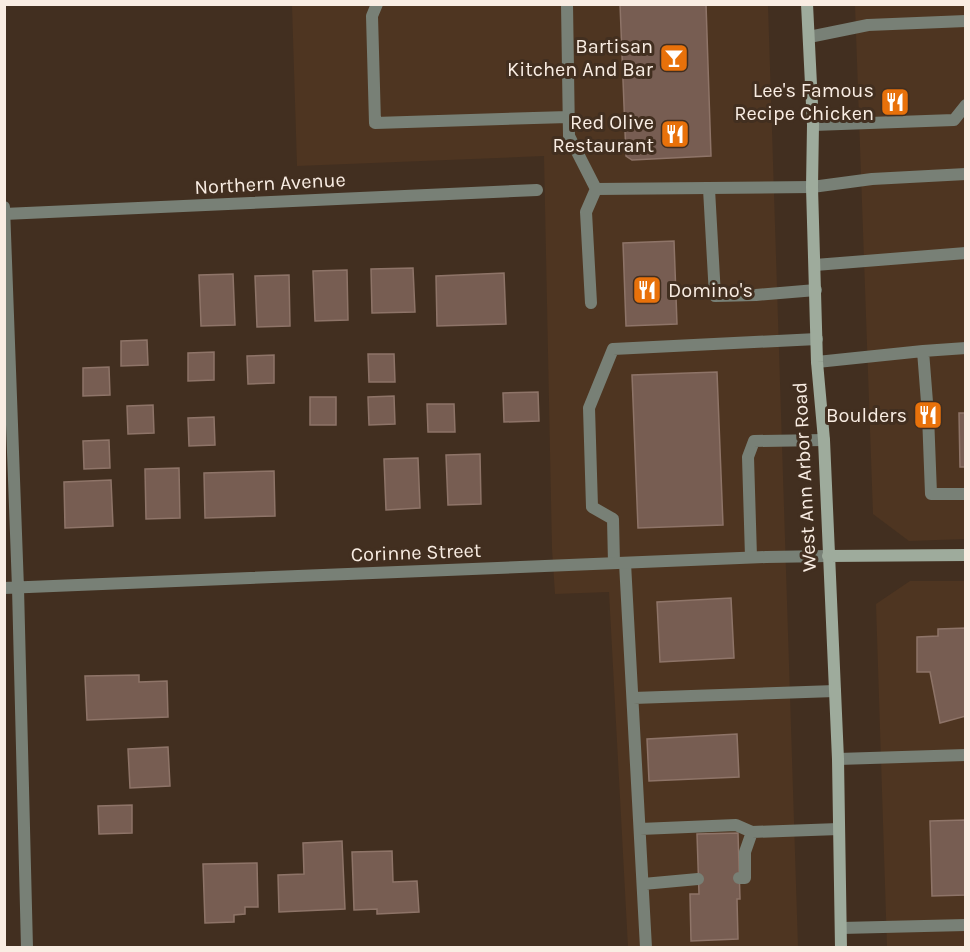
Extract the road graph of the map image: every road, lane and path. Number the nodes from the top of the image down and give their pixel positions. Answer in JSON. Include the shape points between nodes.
{"nodes":[{"id":1,"x":376,"y":4,"type":"edge"},
{"id":2,"x":567,"y":4,"type":"edge"},
{"id":3,"x":807,"y":4,"type":"edge"},
{"id":4,"x":966,"y":21,"type":"edge"},
{"id":5,"x":809,"y":38,"type":"junction"},
{"id":6,"x":966,"y":105,"type":"edge"},
{"id":7,"x":568,"y":117,"type":"junction"},
{"id":8,"x":813,"y":125,"type":"junction"},
{"id":9,"x":966,"y":174,"type":"edge"},
{"id":10,"x":812,"y":187,"type":"junction"},
{"id":11,"x":596,"y":189,"type":"junction"},
{"id":12,"x":710,"y":189,"type":"junction"},
{"id":13,"x":537,"y":190,"type":"dead end"},
{"id":14,"x":4,"y":207,"type":"edge"},
{"id":15,"x":5,"y":214,"type":"edge"},
{"id":16,"x":966,"y":253,"type":"edge"},
{"id":17,"x":815,"y":265,"type":"junction"},
{"id":18,"x":816,"y":290,"type":"junction"},
{"id":19,"x":591,"y":303,"type":"dead end"},
{"id":20,"x":817,"y":339,"type":"junction"},
{"id":21,"x":966,"y":348,"type":"edge"},
{"id":22,"x":923,"y":351,"type":"junction"},
{"id":23,"x":817,"y":362,"type":"junction"},
{"id":24,"x":824,"y":440,"type":"junction"},
{"id":25,"x":966,"y":494,"type":"edge"},
{"id":26,"x":966,"y":555,"type":"edge"},
{"id":27,"x":828,"y":556,"type":"junction"},
{"id":28,"x":751,"y":557,"type":"junction"},
{"id":29,"x":620,"y":563,"type":"junction"},
{"id":30,"x":4,"y":588,"type":"edge"},
{"id":31,"x":18,"y":588,"type":"junction"},
{"id":32,"x":835,"y":691,"type":"junction"},
{"id":33,"x":633,"y":698,"type":"junction"},
{"id":34,"x":966,"y":755,"type":"edge"},
{"id":35,"x":838,"y":759,"type":"junction"},
{"id":36,"x":640,"y":829,"type":"junction"},
{"id":37,"x":839,"y":829,"type":"junction"},
{"id":38,"x":752,"y":832,"type":"junction"},
{"id":39,"x":739,"y":878,"type":"dead end"},
{"id":40,"x":698,"y":879,"type":"dead end"},
{"id":41,"x":643,"y":884,"type":"junction"},
{"id":42,"x":966,"y":925,"type":"edge"},
{"id":43,"x":841,"y":928,"type":"junction"},
{"id":44,"x":27,"y":948,"type":"edge"},
{"id":45,"x":646,"y":948,"type":"edge"},
{"id":46,"x":841,"y":948,"type":"edge"}],
"edges":[{"from":1,"to":7,"type":"street","via":[[372,16],[375,123]]},
{"from":2,"to":7,"type":"street"},
{"from":3,"to":5,"type":"main road","name":"West Ann Arbor Road"},
{"from":4,"to":5,"type":"street","via":[[868,26]]},
{"from":5,"to":8,"type":"main road","name":"West Ann Arbor Road"},
{"from":6,"to":8,"type":"street","via":[[954,120]]},
{"from":7,"to":11,"type":"street","via":[[569,136]]},
{"from":8,"to":10,"type":"main road","name":"West Ann Arbor Road"},
{"from":9,"to":10,"type":"street"},
{"from":10,"to":12,"type":"street"},
{"from":10,"to":17,"type":"main road","name":"West Ann Arbor Road"},
{"from":11,"to":12,"type":"street"},
{"from":11,"to":19,"type":"street","via":[[586,212]]},
{"from":12,"to":18,"type":"street","via":[[715,296]]},
{"from":13,"to":15,"type":"street","name":"Northern Avenue"},
{"from":14,"to":15,"type":"street"},
{"from":15,"to":31,"type":"street"},
{"from":16,"to":17,"type":"street"},
{"from":17,"to":18,"type":"main road","name":"West Ann Arbor Road"},
{"from":18,"to":20,"type":"main road","name":"West Ann Arbor Road"},
{"from":20,"to":23,"type":"main road","name":"West Ann Arbor Road"},
{"from":20,"to":29,"type":"street","via":[[613,349],[589,408],[592,507],[612,519]]},
{"from":21,"to":22,"type":"street"},
{"from":22,"to":23,"type":"street"},
{"from":22,"to":25,"type":"street","via":[[931,494]]},
{"from":23,"to":24,"type":"main road","name":"West Ann Arbor Road"},
{"from":24,"to":27,"type":"main road","name":"West Ann Arbor Road"},
{"from":24,"to":28,"type":"street","via":[[754,441],[748,457]]},
{"from":26,"to":27,"type":"main road"},
{"from":27,"to":28,"type":"street","name":"Corinne Street"},
{"from":27,"to":32,"type":"main road","name":"West Ann Arbor Road"},
{"from":28,"to":29,"type":"street","name":"Corinne Street"},
{"from":29,"to":31,"type":"street","name":"Corinne Street"},
{"from":29,"to":33,"type":"street"},
{"from":30,"to":31,"type":"street","name":"Corinne Street"},
{"from":31,"to":44,"type":"street"},
{"from":32,"to":33,"type":"street"},
{"from":32,"to":35,"type":"main road","name":"West Ann Arbor Road"},
{"from":33,"to":36,"type":"street"},
{"from":34,"to":35,"type":"street"},
{"from":35,"to":37,"type":"main road","name":"West Ann Arbor Road"},
{"from":36,"to":38,"type":"street","via":[[736,825]]},
{"from":36,"to":41,"type":"street"},
{"from":37,"to":38,"type":"street"},
{"from":37,"to":43,"type":"main road","name":"West Ann Arbor Road"},
{"from":38,"to":39,"type":"street","via":[[745,878]]},
{"from":40,"to":41,"type":"street"},
{"from":41,"to":45,"type":"street"},
{"from":42,"to":43,"type":"street"},
{"from":43,"to":46,"type":"main road","name":"West Ann Arbor Road"}]}
